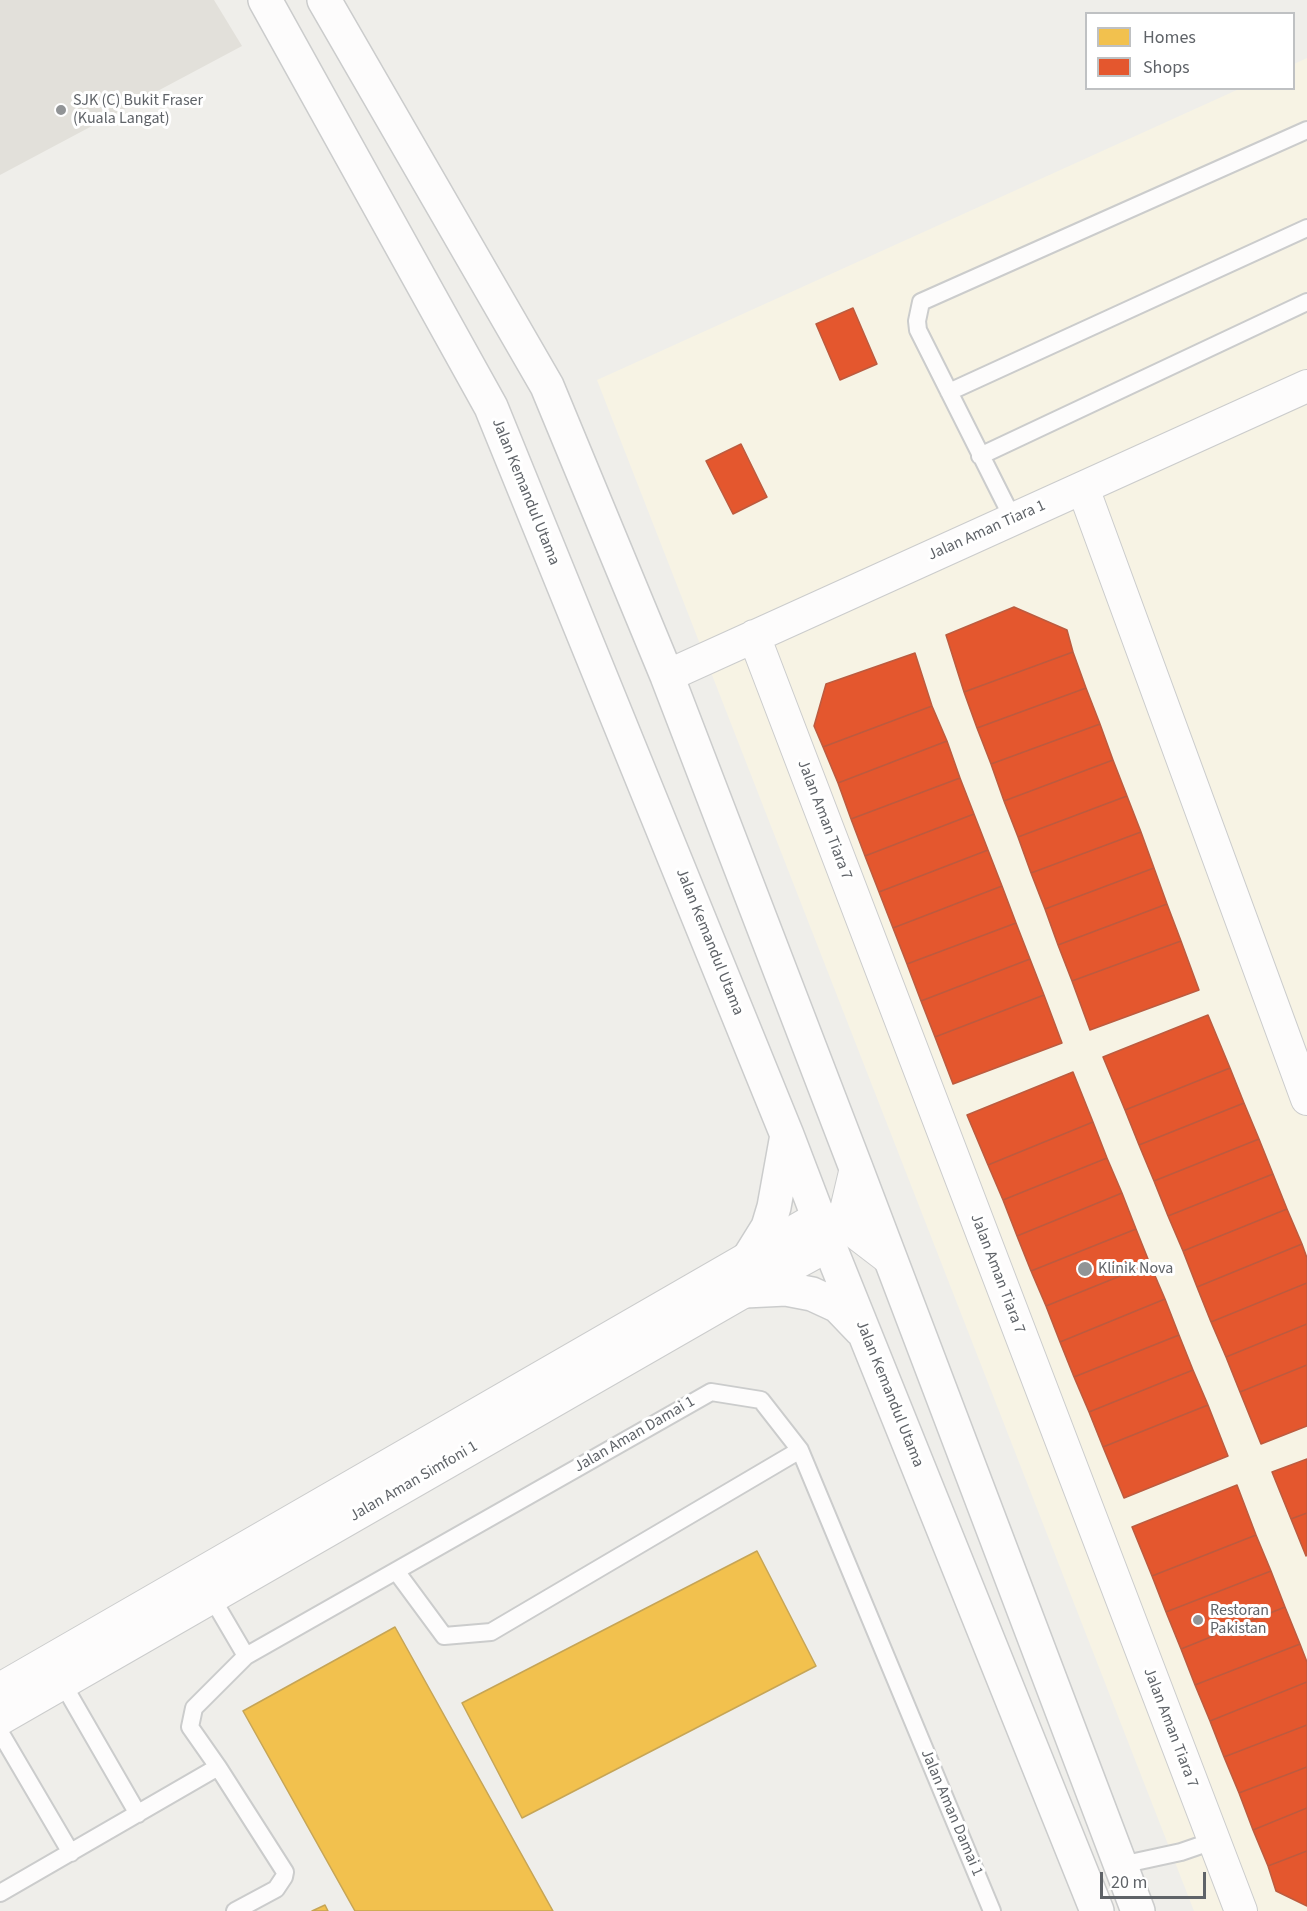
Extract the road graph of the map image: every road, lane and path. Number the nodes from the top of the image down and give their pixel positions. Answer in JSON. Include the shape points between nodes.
{"nodes":[{"id":1,"x":265,"y":0,"type":"edge"},
{"id":2,"x":324,"y":0,"type":"edge"},
{"id":3,"x":1307,"y":130,"type":"edge"},
{"id":4,"x":1307,"y":228,"type":"edge"},
{"id":5,"x":1307,"y":302,"type":"edge"},
{"id":6,"x":1307,"y":386,"type":"edge"},
{"id":7,"x":949,"y":392,"type":"junction"},
{"id":8,"x":980,"y":456,"type":"junction"},
{"id":9,"x":1083,"y":488,"type":"junction"},
{"id":10,"x":1013,"y":519,"type":"junction"},
{"id":11,"x":754,"y":636,"type":"junction"},
{"id":12,"x":667,"y":676,"type":"junction"},
{"id":13,"x":1307,"y":1099,"type":"edge"},
{"id":14,"x":787,"y":1135,"type":"junction"},
{"id":15,"x":856,"y":1168,"type":"junction"},
{"id":16,"x":830,"y":1228,"type":"junction"},
{"id":17,"x":750,"y":1256,"type":"junction"},
{"id":18,"x":890,"y":1259,"type":"junction"},
{"id":19,"x":745,"y":1291,"type":"junction"},
{"id":20,"x":866,"y":1336,"type":"junction"},
{"id":21,"x":800,"y":1450,"type":"junction"},
{"id":22,"x":396,"y":1571,"type":"junction"},
{"id":23,"x":212,"y":1598,"type":"junction"},
{"id":24,"x":246,"y":1656,"type":"junction"},
{"id":25,"x":63,"y":1684,"type":"junction"},
{"id":26,"x":0,"y":1689,"type":"edge"},
{"id":27,"x":0,"y":1719,"type":"edge"},
{"id":28,"x":0,"y":1732,"type":"edge"},
{"id":29,"x":218,"y":1767,"type":"junction"},
{"id":30,"x":138,"y":1814,"type":"junction"},
{"id":31,"x":1213,"y":1841,"type":"junction"},
{"id":32,"x":71,"y":1853,"type":"junction"},
{"id":33,"x":1121,"y":1865,"type":"junction"},
{"id":34,"x":0,"y":1893,"type":"edge"},
{"id":35,"x":235,"y":1911,"type":"edge"},
{"id":36,"x":992,"y":1911,"type":"edge"},
{"id":37,"x":1097,"y":1911,"type":"edge"},
{"id":38,"x":1138,"y":1911,"type":"edge"},
{"id":39,"x":1241,"y":1911,"type":"edge"}],
"edges":[{"from":1,"to":14,"type":"street","name":"Jalan Kemandul Utama","via":[[490,406]]},
{"from":2,"to":12,"type":"street","via":[[547,386]]},
{"from":3,"to":7,"type":"lane","via":[[921,302],[918,330]]},
{"from":4,"to":7,"type":"lane"},
{"from":5,"to":8,"type":"lane"},
{"from":6,"to":9,"type":"street","name":"Jalan Aman Tiara 1"},
{"from":7,"to":8,"type":"lane"},
{"from":8,"to":10,"type":"lane"},
{"from":9,"to":10,"type":"street","name":"Jalan Aman Tiara 1"},
{"from":9,"to":13,"type":"street"},
{"from":10,"to":11,"type":"street","name":"Jalan Aman Tiara 1"},
{"from":11,"to":12,"type":"street","name":"Jalan Aman Tiara 1"},
{"from":11,"to":31,"type":"street","name":"Jalan Aman Tiara 7"},
{"from":12,"to":15,"type":"street"},
{"from":14,"to":16,"type":"street","name":"Jalan Kemandul Utama"},
{"from":14,"to":17,"type":"street","via":[[774,1208],[768,1227]]},
{"from":15,"to":16,"type":"street"},
{"from":15,"to":18,"type":"street"},
{"from":16,"to":17,"type":"street","name":"Jalan Aman Simfoni 1"},
{"from":16,"to":18,"type":"street"},
{"from":16,"to":19,"type":"street","name":"Jalan Aman Simfoni 1"},
{"from":16,"to":20,"type":"street","name":"Jalan Kemandul Utama"},
{"from":17,"to":26,"type":"street","name":"Jalan Aman Simfoni 1"},
{"from":18,"to":33,"type":"street"},
{"from":19,"to":20,"type":"street","via":[[786,1289],[812,1294],[838,1306]]},
{"from":19,"to":23,"type":"street","name":"Jalan Aman Simfoni 1"},
{"from":20,"to":37,"type":"street","name":"Jalan Kemandul Utama"},
{"from":21,"to":22,"type":"lane","name":"Jalan Aman Damai 1","via":[[761,1400],[711,1392]]},
{"from":21,"to":22,"type":"lane","via":[[491,1632],[444,1636]]},
{"from":21,"to":36,"type":"lane","name":"Jalan Aman Damai 1"},
{"from":22,"to":24,"type":"lane","name":"Jalan Aman Damai 1"},
{"from":23,"to":24,"type":"lane"},
{"from":23,"to":25,"type":"street","name":"Jalan Aman Simfoni 1"},
{"from":24,"to":29,"type":"lane","name":"Jalan Aman Damai 1","via":[[194,1708],[190,1727]]},
{"from":25,"to":27,"type":"street","name":"Jalan Aman Simfoni 1"},
{"from":25,"to":30,"type":"lane"},
{"from":28,"to":32,"type":"lane"},
{"from":29,"to":30,"type":"lane"},
{"from":29,"to":35,"type":"lane","name":"Jalan Aman Damai 1","via":[[285,1872],[276,1889]]},
{"from":30,"to":32,"type":"lane"},
{"from":31,"to":33,"type":"lane"},
{"from":31,"to":39,"type":"street","name":"Jalan Aman Tiara 7"},
{"from":32,"to":34,"type":"lane"},
{"from":33,"to":38,"type":"street"}]}
